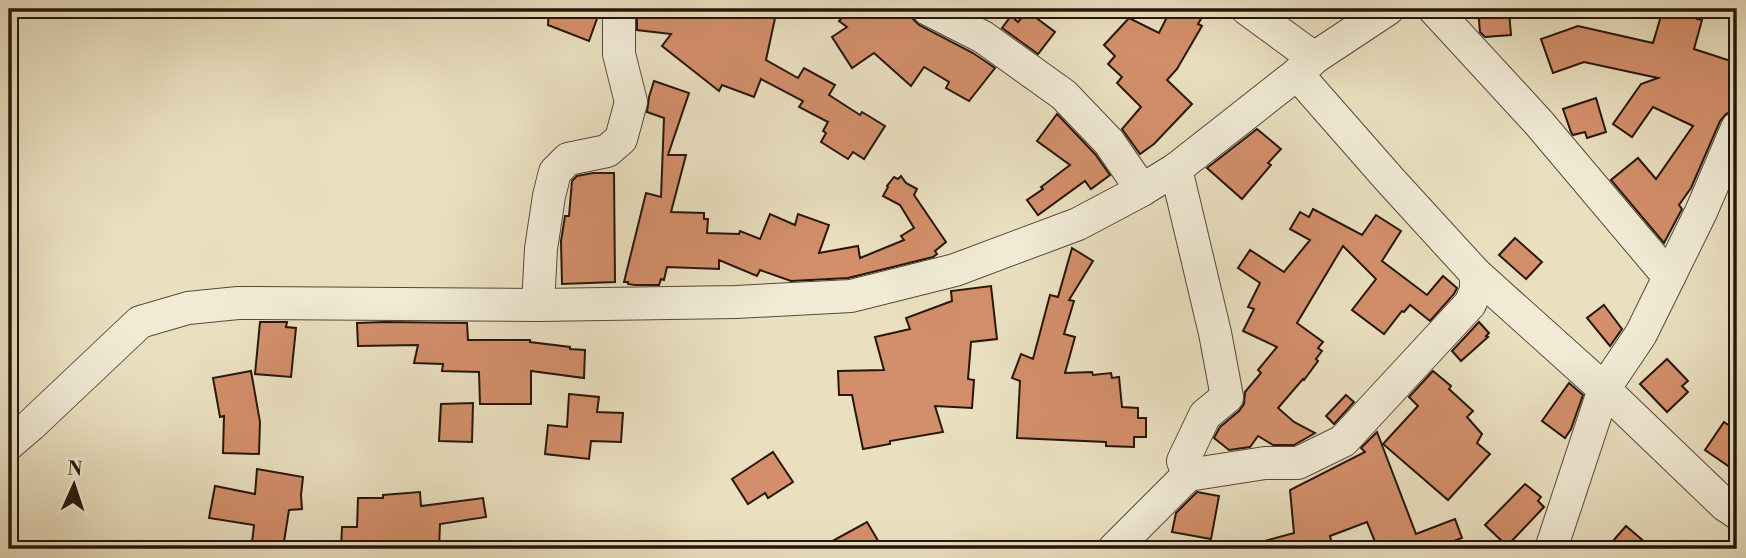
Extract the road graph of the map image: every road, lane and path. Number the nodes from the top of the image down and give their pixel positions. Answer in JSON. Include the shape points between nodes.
{"nodes":[{"id":1,"x":619,"y":9,"type":"edge"},
{"id":2,"x":928,"y":9,"type":"edge"},
{"id":3,"x":1247,"y":9,"type":"edge"},
{"id":4,"x":1388,"y":9,"type":"edge"},
{"id":5,"x":1434,"y":9,"type":"edge"},
{"id":6,"x":1305,"y":66,"type":"junction"},
{"id":7,"x":1737,"y":128,"type":"edge"},
{"id":8,"x":1176,"y":169,"type":"junction"},
{"id":9,"x":1142,"y":190,"type":"junction"},
{"id":10,"x":1476,"y":274,"type":"junction"},
{"id":11,"x":1669,"y":277,"type":"junction"},
{"id":12,"x":538,"y":305,"type":"junction"},
{"id":13,"x":1604,"y":389,"type":"junction"},
{"id":14,"x":9,"y":444,"type":"edge"},
{"id":15,"x":1188,"y":475,"type":"junction"},
{"id":16,"x":1737,"y":513,"type":"edge"},
{"id":17,"x":1552,"y":546,"type":"dead end"},
{"id":18,"x":1114,"y":549,"type":"edge"}],
"edges":[{"from":1,"to":12,"type":"street","via":[[619,54],[631,102],[621,139],[607,151],[568,159],[555,172],[541,249]]},
{"from":2,"to":9,"type":"street","via":[[983,37],[1064,95],[1109,142]]},
{"from":3,"to":6,"type":"street"},
{"from":4,"to":6,"type":"street"},
{"from":5,"to":11,"type":"street","via":[[1539,123]]},
{"from":6,"to":8,"type":"street"},
{"from":6,"to":10,"type":"street","via":[[1390,180]]},
{"from":7,"to":11,"type":"street"},
{"from":8,"to":9,"type":"street"},
{"from":8,"to":15,"type":"street","via":[[1227,397],[1205,415],[1184,461]]},
{"from":9,"to":12,"type":"street","via":[[1078,224],[955,270],[851,296]]},
{"from":10,"to":13,"type":"street"},
{"from":10,"to":15,"type":"street","via":[[1470,304],[1343,441],[1298,464],[1265,463]]},
{"from":11,"to":13,"type":"street","via":[[1641,334]]},
{"from":12,"to":14,"type":"street","via":[[237,303],[188,307],[140,322]]},
{"from":13,"to":16,"type":"street"},
{"from":13,"to":17,"type":"street"},
{"from":15,"to":18,"type":"street"}]}
